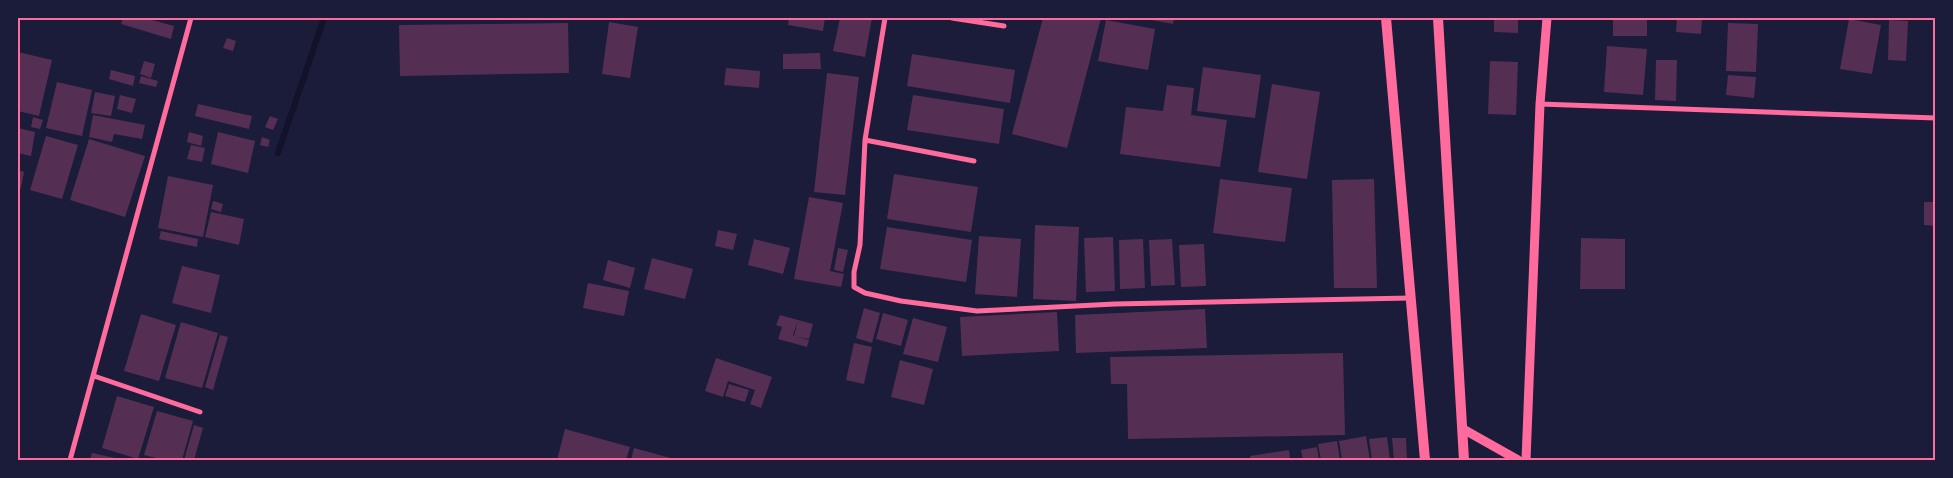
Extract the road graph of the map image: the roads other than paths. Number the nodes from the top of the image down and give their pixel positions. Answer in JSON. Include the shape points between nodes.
{"nodes":[{"id":1,"x":191,"y":18,"type":"edge"},
{"id":2,"x":885,"y":18,"type":"edge"},
{"id":3,"x":952,"y":18,"type":"edge"},
{"id":4,"x":1386,"y":18,"type":"edge"},
{"id":5,"x":1438,"y":18,"type":"edge"},
{"id":6,"x":1547,"y":18,"type":"edge"},
{"id":7,"x":1004,"y":26,"type":"dead end"},
{"id":8,"x":1540,"y":104,"type":"junction"},
{"id":9,"x":1936,"y":118,"type":"edge"},
{"id":10,"x":865,"y":140,"type":"junction"},
{"id":11,"x":974,"y":161,"type":"dead end"},
{"id":12,"x":1412,"y":298,"type":"junction"},
{"id":13,"x":94,"y":376,"type":"junction"},
{"id":14,"x":200,"y":412,"type":"dead end"},
{"id":15,"x":1463,"y":429,"type":"junction"},
{"id":16,"x":70,"y":460,"type":"edge"},
{"id":17,"x":1425,"y":460,"type":"edge"},
{"id":18,"x":1464,"y":460,"type":"edge"},
{"id":19,"x":1518,"y":460,"type":"edge"},
{"id":20,"x":1526,"y":460,"type":"edge"}],
"edges":[{"from":1,"to":13,"type":"street"},
{"from":2,"to":10,"type":"street"},
{"from":3,"to":7,"type":"street"},
{"from":4,"to":12,"type":"main road"},
{"from":5,"to":15,"type":"main road"},
{"from":6,"to":8,"type":"street"},
{"from":8,"to":9,"type":"street"},
{"from":8,"to":20,"type":"street"},
{"from":10,"to":11,"type":"street"},
{"from":10,"to":12,"type":"street","via":[[860,245],[853,280],[854,287],[865,293],[901,302],[977,311],[1115,304]]},
{"from":12,"to":17,"type":"main road"},
{"from":13,"to":14,"type":"street"},
{"from":13,"to":16,"type":"street"},
{"from":15,"to":18,"type":"main road"},
{"from":15,"to":19,"type":"street"}]}
